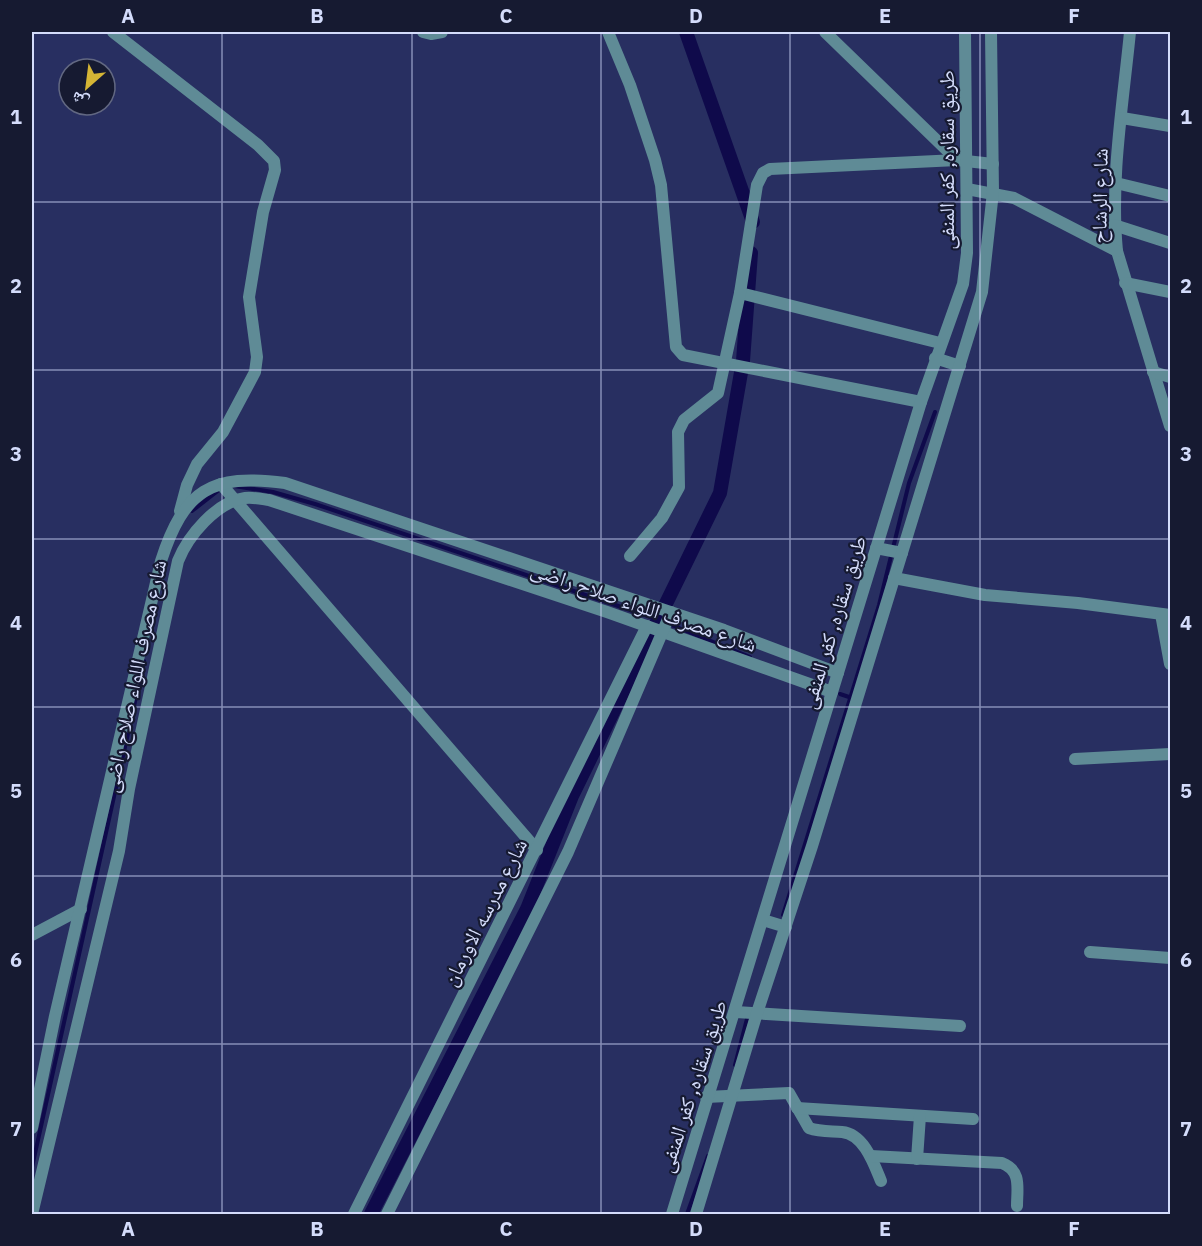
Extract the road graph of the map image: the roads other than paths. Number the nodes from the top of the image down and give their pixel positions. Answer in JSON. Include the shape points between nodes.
{"nodes":[{"id":1,"x":113,"y":32,"type":"edge"},
{"id":2,"x":423,"y":32,"type":"edge"},
{"id":3,"x":442,"y":32,"type":"edge"},
{"id":4,"x":608,"y":32,"type":"edge"},
{"id":5,"x":825,"y":32,"type":"edge"},
{"id":6,"x":965,"y":32,"type":"edge"},
{"id":7,"x":991,"y":32,"type":"edge"},
{"id":8,"x":1130,"y":32,"type":"edge"},
{"id":9,"x":1122,"y":118,"type":"junction"},
{"id":10,"x":1170,"y":126,"type":"edge"},
{"id":11,"x":961,"y":160,"type":"junction"},
{"id":12,"x":993,"y":164,"type":"junction"},
{"id":13,"x":1116,"y":183,"type":"junction"},
{"id":14,"x":967,"y":189,"type":"junction"},
{"id":15,"x":993,"y":192,"type":"junction"},
{"id":16,"x":1170,"y":196,"type":"edge"},
{"id":17,"x":1114,"y":225,"type":"junction"},
{"id":18,"x":1170,"y":243,"type":"edge"},
{"id":19,"x":1117,"y":251,"type":"junction"},
{"id":20,"x":1125,"y":283,"type":"junction"},
{"id":21,"x":740,"y":292,"type":"junction"},
{"id":22,"x":1170,"y":292,"type":"edge"},
{"id":23,"x":940,"y":343,"type":"junction"},
{"id":24,"x":937,"y":359,"type":"junction"},
{"id":25,"x":725,"y":364,"type":"junction"},
{"id":26,"x":958,"y":365,"type":"junction"},
{"id":27,"x":1153,"y":372,"type":"junction"},
{"id":28,"x":1170,"y":377,"type":"edge"},
{"id":29,"x":921,"y":402,"type":"junction"},
{"id":30,"x":1170,"y":426,"type":"edge"},
{"id":31,"x":221,"y":484,"type":"junction"},
{"id":32,"x":236,"y":501,"type":"junction"},
{"id":33,"x":179,"y":518,"type":"junction"},
{"id":34,"x":889,"y":551,"type":"junction"},
{"id":35,"x":630,"y":556,"type":"dead end"},
{"id":36,"x":524,"y":564,"type":"junction"},
{"id":37,"x":894,"y":578,"type":"junction"},
{"id":38,"x":519,"y":584,"type":"junction"},
{"id":39,"x":612,"y":592,"type":"junction"},
{"id":40,"x":607,"y":612,"type":"junction"},
{"id":41,"x":671,"y":612,"type":"junction"},
{"id":42,"x":1166,"y":615,"type":"edge"},
{"id":43,"x":647,"y":626,"type":"junction"},
{"id":44,"x":662,"y":631,"type":"junction"},
{"id":45,"x":1170,"y":664,"type":"edge"},
{"id":46,"x":838,"y":673,"type":"junction"},
{"id":47,"x":831,"y":692,"type":"junction"},
{"id":48,"x":1170,"y":753,"type":"edge"},
{"id":49,"x":1075,"y":759,"type":"dead end"},
{"id":50,"x":537,"y":850,"type":"junction"},
{"id":51,"x":81,"y":909,"type":"junction"},
{"id":52,"x":776,"y":923,"type":"junction"},
{"id":53,"x":32,"y":935,"type":"edge"},
{"id":54,"x":1090,"y":952,"type":"dead end"},
{"id":55,"x":1170,"y":958,"type":"edge"},
{"id":56,"x":736,"y":1012,"type":"junction"},
{"id":57,"x":757,"y":1013,"type":"junction"},
{"id":58,"x":960,"y":1026,"type":"dead end"},
{"id":59,"x":719,"y":1097,"type":"junction"},
{"id":60,"x":797,"y":1108,"type":"junction"},
{"id":61,"x":920,"y":1116,"type":"junction"},
{"id":62,"x":974,"y":1119,"type":"dead end"},
{"id":63,"x":32,"y":1128,"type":"edge"},
{"id":64,"x":871,"y":1156,"type":"junction"},
{"id":65,"x":917,"y":1159,"type":"junction"},
{"id":66,"x":881,"y":1181,"type":"dead end"},
{"id":67,"x":1017,"y":1206,"type":"dead end"},
{"id":68,"x":32,"y":1215,"type":"edge"},
{"id":69,"x":354,"y":1215,"type":"edge"},
{"id":70,"x":387,"y":1215,"type":"edge"},
{"id":71,"x":672,"y":1215,"type":"edge"},
{"id":72,"x":696,"y":1215,"type":"edge"}],
"edges":[{"from":1,"to":33,"type":"street","via":[[274,161],[249,297],[257,357],[255,372],[223,432],[197,464],[187,484]]},
{"from":2,"to":3,"type":"street"},
{"from":4,"to":25,"type":"street","via":[[630,85],[661,184],[676,347],[692,359]]},
{"from":5,"to":11,"type":"street"},
{"from":6,"to":11,"type":"street","name":"طريق سقاره, كفر المنفى"},
{"from":7,"to":12,"type":"street","name":"طريق سقاره, كفر المنفى"},
{"from":8,"to":9,"type":"street","name":"شارع الرشاح"},
{"from":9,"to":10,"type":"street"},
{"from":9,"to":13,"type":"street","name":"شارع الرشاح"},
{"from":11,"to":12,"type":"street"},
{"from":11,"to":14,"type":"street","name":"طريق سقاره, كفر المنفى"},
{"from":11,"to":21,"type":"street","via":[[770,169],[763,173],[757,185]]},
{"from":12,"to":15,"type":"street","name":"طريق سقاره, كفر المنفى"},
{"from":13,"to":16,"type":"street"},
{"from":13,"to":17,"type":"street","name":"شارع الرشاح"},
{"from":14,"to":15,"type":"street"},
{"from":14,"to":23,"type":"street","name":"طريق سقاره, كفر المنفى","via":[[963,285]]},
{"from":15,"to":19,"type":"street","via":[[1025,203]]},
{"from":15,"to":26,"type":"street","name":"طريق سقاره, كفر المنفى","via":[[982,292]]},
{"from":17,"to":18,"type":"street"},
{"from":17,"to":19,"type":"street","name":"شارع الرشاح"},
{"from":19,"to":20,"type":"street","name":"شارع الرشاح"},
{"from":20,"to":22,"type":"street"},
{"from":20,"to":27,"type":"street","name":"شارع الرشاح"},
{"from":21,"to":23,"type":"street"},
{"from":21,"to":25,"type":"street"},
{"from":23,"to":24,"type":"street","name":"طريق سقاره, كفر المنفى"},
{"from":24,"to":26,"type":"street"},
{"from":24,"to":29,"type":"street","name":"طريق سقاره, كفر المنفى"},
{"from":25,"to":29,"type":"street"},
{"from":25,"to":35,"type":"street","via":[[715,398],[694,410],[678,432],[680,487],[662,518]]},
{"from":26,"to":34,"type":"street","name":"طريق سقاره, كفر المنفى"},
{"from":27,"to":28,"type":"street"},
{"from":27,"to":30,"type":"street","name":"شارع الرشاح"},
{"from":29,"to":34,"type":"street","name":"طريق سقاره, كفر المنفى"},
{"from":31,"to":32,"type":"street"},
{"from":31,"to":33,"type":"street","name":"شارع مصرف اللواء صلاح راضى","via":[[194,498]]},
{"from":31,"to":36,"type":"street","name":"شارع مصرف اللواء صلاح راضى","via":[[252,479],[285,483]]},
{"from":32,"to":38,"type":"street","name":"شارع مصرف اللواء صلاح راضى","via":[[269,501]]},
{"from":32,"to":50,"type":"street"},
{"from":32,"to":68,"type":"street","name":"شارع مصرف اللواء صلاح راضى","via":[[196,532],[178,561],[119,852]]},
{"from":33,"to":51,"type":"street","name":"شارع مصرف اللواء صلاح راضى","via":[[161,561]]},
{"from":34,"to":37,"type":"street","name":"طريق سقاره, كفر المنفى"},
{"from":34,"to":46,"type":"street","name":"طريق سقاره, كفر المنفى"},
{"from":36,"to":38,"type":"street"},
{"from":36,"to":39,"type":"street","name":"شارع مصرف اللواء صلاح راضى"},
{"from":37,"to":42,"type":"street","via":[[975,594]]},
{"from":37,"to":52,"type":"street","name":"طريق سقاره, كفر المنفى"},
{"from":38,"to":40,"type":"street","name":"شارع مصرف اللواء صلاح راضى"},
{"from":39,"to":40,"type":"street"},
{"from":39,"to":41,"type":"street","name":"شارع مصرف اللواء صلاح راضى"},
{"from":40,"to":43,"type":"street","name":"شارع مصرف اللواء صلاح راضى"},
{"from":41,"to":44,"type":"street"},
{"from":41,"to":46,"type":"street","name":"شارع مصرف اللواء صلاح راضى"},
{"from":42,"to":45,"type":"street"},
{"from":43,"to":44,"type":"street","name":"شارع مصرف اللواء صلاح راضى"},
{"from":43,"to":50,"type":"street","name":"شارع مدرسه الاورمان"},
{"from":44,"to":47,"type":"street","name":"شارع مصرف اللواء صلاح راضى"},
{"from":44,"to":70,"type":"street","via":[[568,852]]},
{"from":46,"to":47,"type":"street","name":"طريق سقاره, كفر المنفى"},
{"from":47,"to":52,"type":"street","name":"طريق سقاره, كفر المنفى"},
{"from":48,"to":49,"type":"street"},
{"from":50,"to":69,"type":"street","name":"شارع مدرسه الاورمان"},
{"from":51,"to":53,"type":"street"},
{"from":51,"to":63,"type":"street","name":"شارع مصرف اللواء صلاح راضى"},
{"from":52,"to":56,"type":"street","name":"طريق سقاره, كفر المنفى"},
{"from":52,"to":57,"type":"street","name":"طريق سقاره, كفر المنفى"},
{"from":54,"to":55,"type":"street"},
{"from":56,"to":57,"type":"street"},
{"from":56,"to":59,"type":"street","name":"طريق سقاره, كفر المنفى"},
{"from":57,"to":58,"type":"street"},
{"from":57,"to":59,"type":"street","name":"طريق سقاره, كفر المنفى"},
{"from":59,"to":60,"type":"street","via":[[786,1091],[793,1096]]},
{"from":59,"to":71,"type":"street","name":"طريق سقاره, كفر المنفى"},
{"from":59,"to":72,"type":"street","name":"طريق سقاره, كفر المنفى"},
{"from":60,"to":61,"type":"street"},
{"from":60,"to":64,"type":"street","via":[[809,1128],[852,1135]]},
{"from":61,"to":62,"type":"street"},
{"from":61,"to":65,"type":"street"},
{"from":64,"to":65,"type":"street"},
{"from":64,"to":66,"type":"street"},
{"from":65,"to":67,"type":"street","via":[[1010,1166],[1017,1176]]}]}
